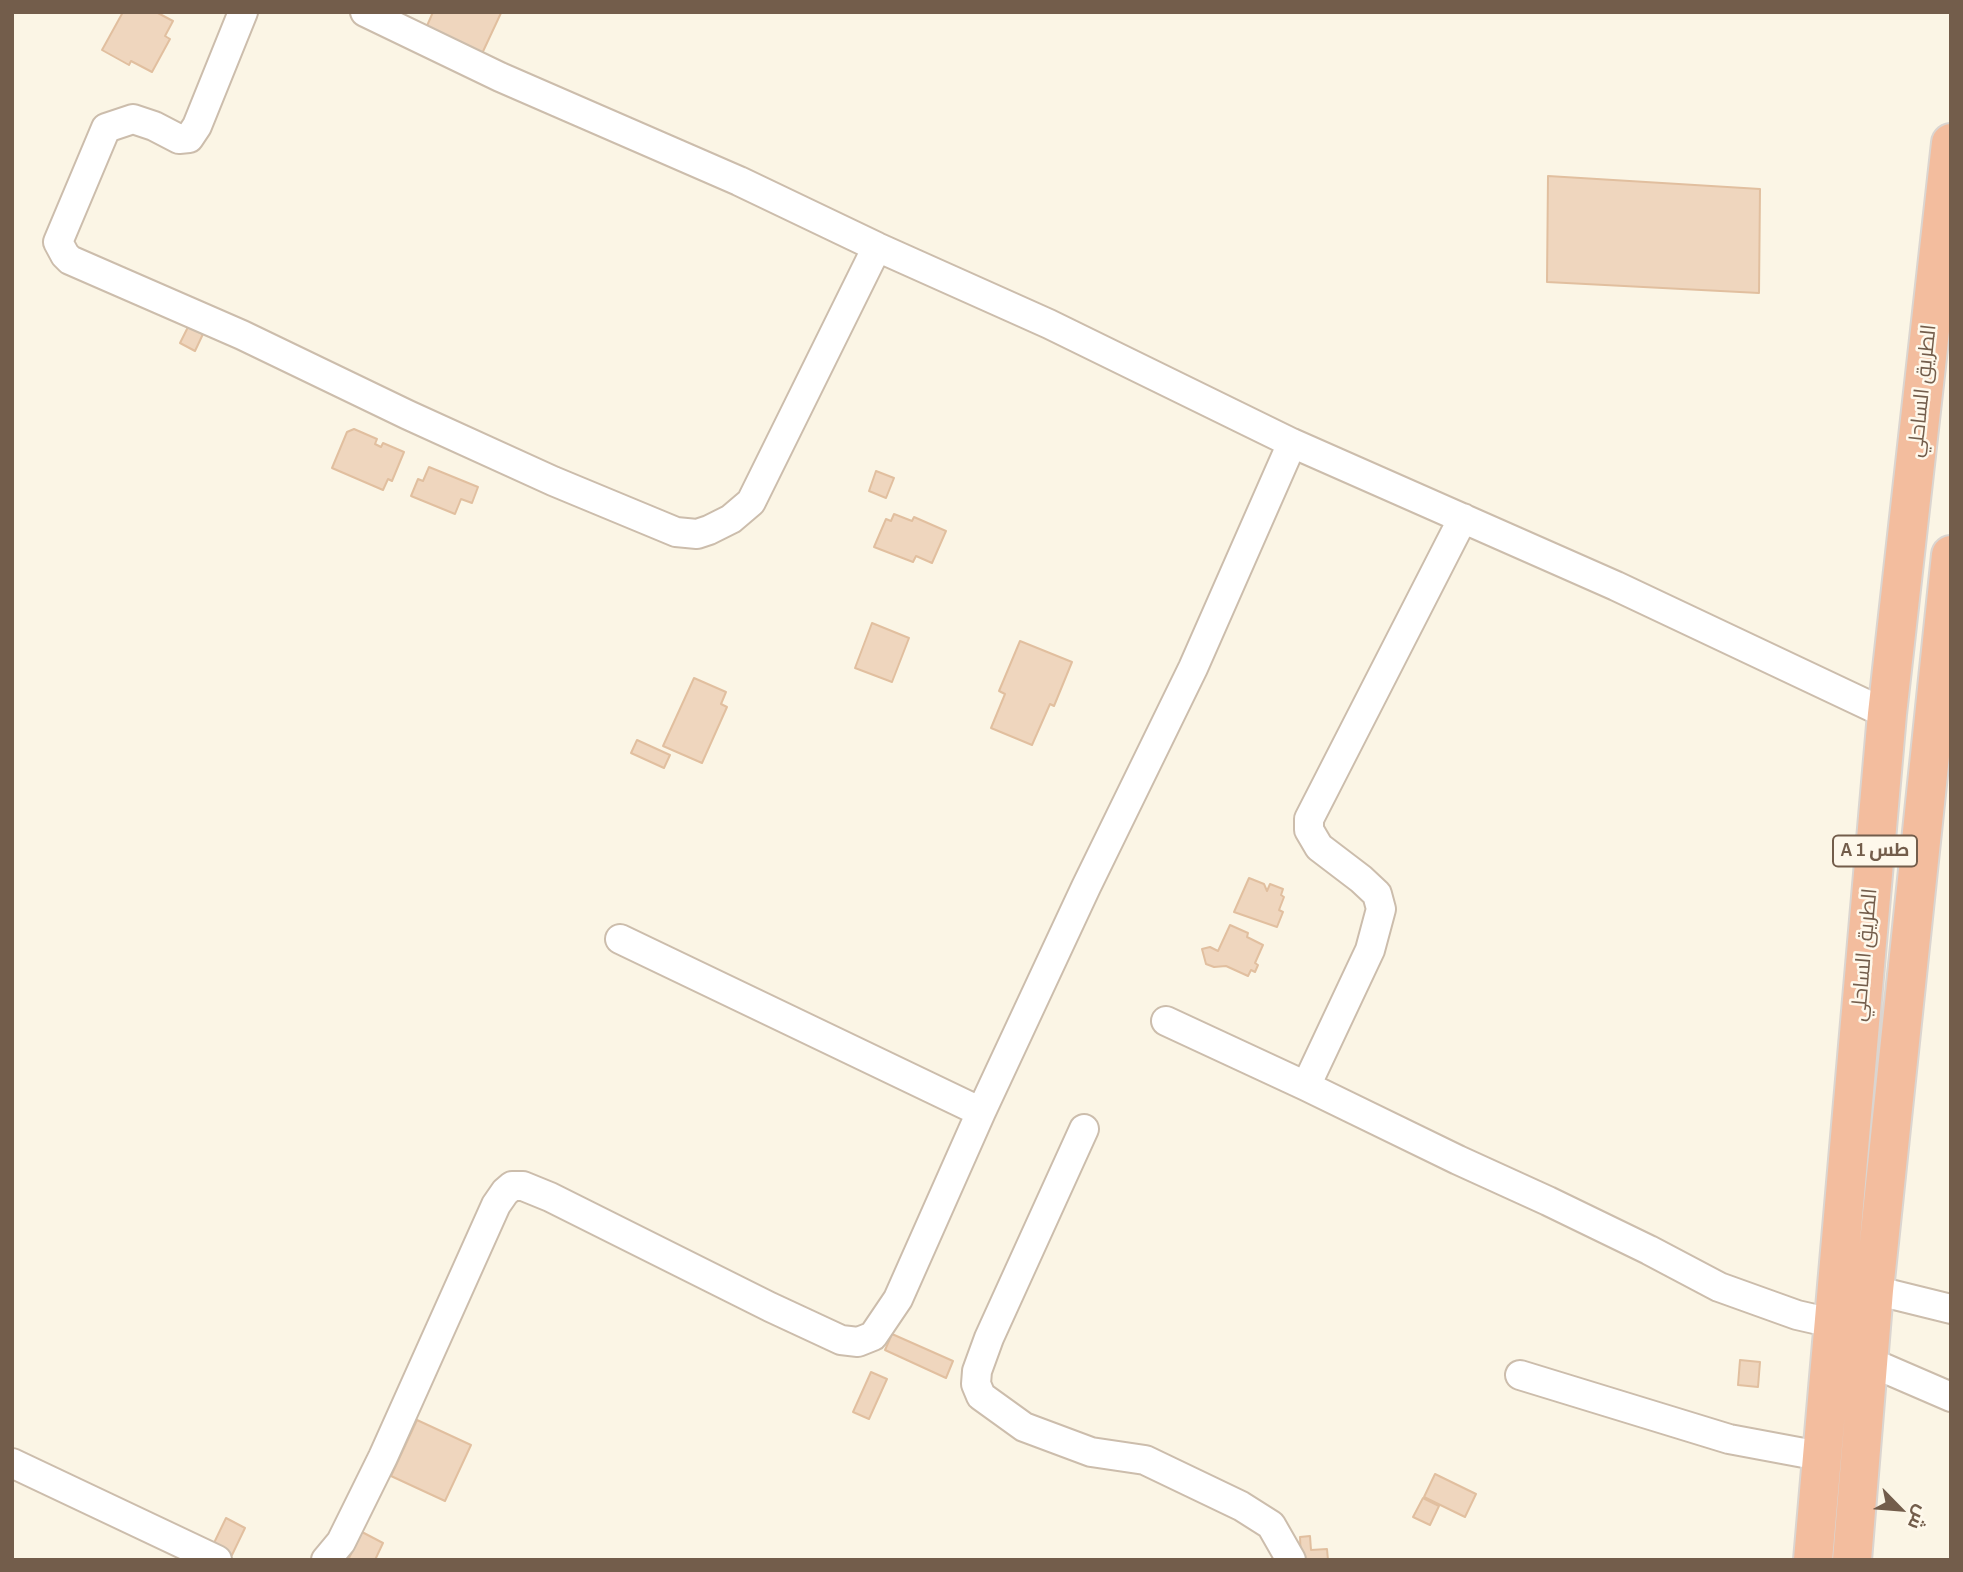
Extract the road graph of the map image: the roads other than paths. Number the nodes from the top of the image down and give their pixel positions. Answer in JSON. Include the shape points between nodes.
{"nodes":[{"id":1,"x":243,"y":12,"type":"edge"},
{"id":2,"x":365,"y":12,"type":"edge"},
{"id":3,"x":1951,"y":143,"type":"edge"},
{"id":4,"x":877,"y":247,"type":"junction"},
{"id":5,"x":1292,"y":443,"type":"junction"},
{"id":6,"x":1463,"y":518,"type":"junction"},
{"id":7,"x":1951,"y":555,"type":"edge"},
{"id":8,"x":1887,"y":714,"type":"junction"},
{"id":9,"x":620,"y":939,"type":"dead end"},
{"id":10,"x":1166,"y":1021,"type":"dead end"},
{"id":11,"x":1306,"y":1086,"type":"junction"},
{"id":12,"x":981,"y":1112,"type":"junction"},
{"id":13,"x":1084,"y":1129,"type":"dead end"},
{"id":14,"x":1874,"y":1290,"type":"junction"},
{"id":15,"x":1951,"y":1309,"type":"edge"},
{"id":16,"x":1832,"y":1323,"type":"junction"},
{"id":17,"x":1870,"y":1362,"type":"junction"},
{"id":18,"x":1520,"y":1375,"type":"dead end"},
{"id":19,"x":1951,"y":1397,"type":"edge"},
{"id":20,"x":1821,"y":1456,"type":"junction"},
{"id":21,"x":12,"y":1463,"type":"edge"},
{"id":22,"x":204,"y":1557,"type":"edge"},
{"id":23,"x":326,"y":1560,"type":"edge"},
{"id":24,"x":1291,"y":1560,"type":"edge"},
{"id":25,"x":1812,"y":1560,"type":"edge"},
{"id":26,"x":1852,"y":1560,"type":"edge"}],
"edges":[{"from":1,"to":4,"type":"street","via":[[189,138],[179,139],[133,119],[106,128],[58,242],[65,256],[553,481],[676,532],[709,530],[751,502]]},
{"from":2,"to":4,"type":"street"},
{"from":3,"to":8,"type":"highway","name":"الطريق الساحلي","number":"A 1 طس"},
{"from":4,"to":5,"type":"street","via":[[1049,324]]},
{"from":5,"to":6,"type":"street"},
{"from":5,"to":12,"type":"street","via":[[1192,668]]},
{"from":6,"to":8,"type":"street"},
{"from":6,"to":11,"type":"street","via":[[1309,819],[1309,830],[1319,847],[1377,894],[1381,909],[1370,950]]},
{"from":7,"to":14,"type":"highway","name":"الطريق الساحلي","number":"A 1 طس"},
{"from":8,"to":16,"type":"highway","name":"الطريق الساحلي","number":"A 1 طس"},
{"from":9,"to":12,"type":"street"},
{"from":10,"to":11,"type":"street"},
{"from":11,"to":16,"type":"street","via":[[1719,1287]]},
{"from":12,"to":23,"type":"street","via":[[898,1299],[873,1336],[858,1342],[841,1340],[770,1307],[550,1197],[512,1186],[496,1205],[383,1457],[341,1542]]},
{"from":13,"to":24,"type":"street","via":[[989,1338],[977,1371],[981,1396],[1024,1426],[1091,1452],[1145,1460],[1241,1506],[1271,1525]]},
{"from":14,"to":15,"type":"street"},
{"from":14,"to":17,"type":"highway","name":"الطريق الساحلي","number":"A 1 طس"},
{"from":16,"to":20,"type":"highway","name":"الطريق الساحلي","number":"A 1 طس"},
{"from":17,"to":19,"type":"street"},
{"from":17,"to":26,"type":"highway","name":"الطريق الساحلي","number":"A 1 طس"},
{"from":18,"to":20,"type":"street","via":[[1729,1439]]},
{"from":20,"to":25,"type":"highway","name":"الطريق الساحلي","number":"A 1 طس"},
{"from":21,"to":22,"type":"street"}]}
